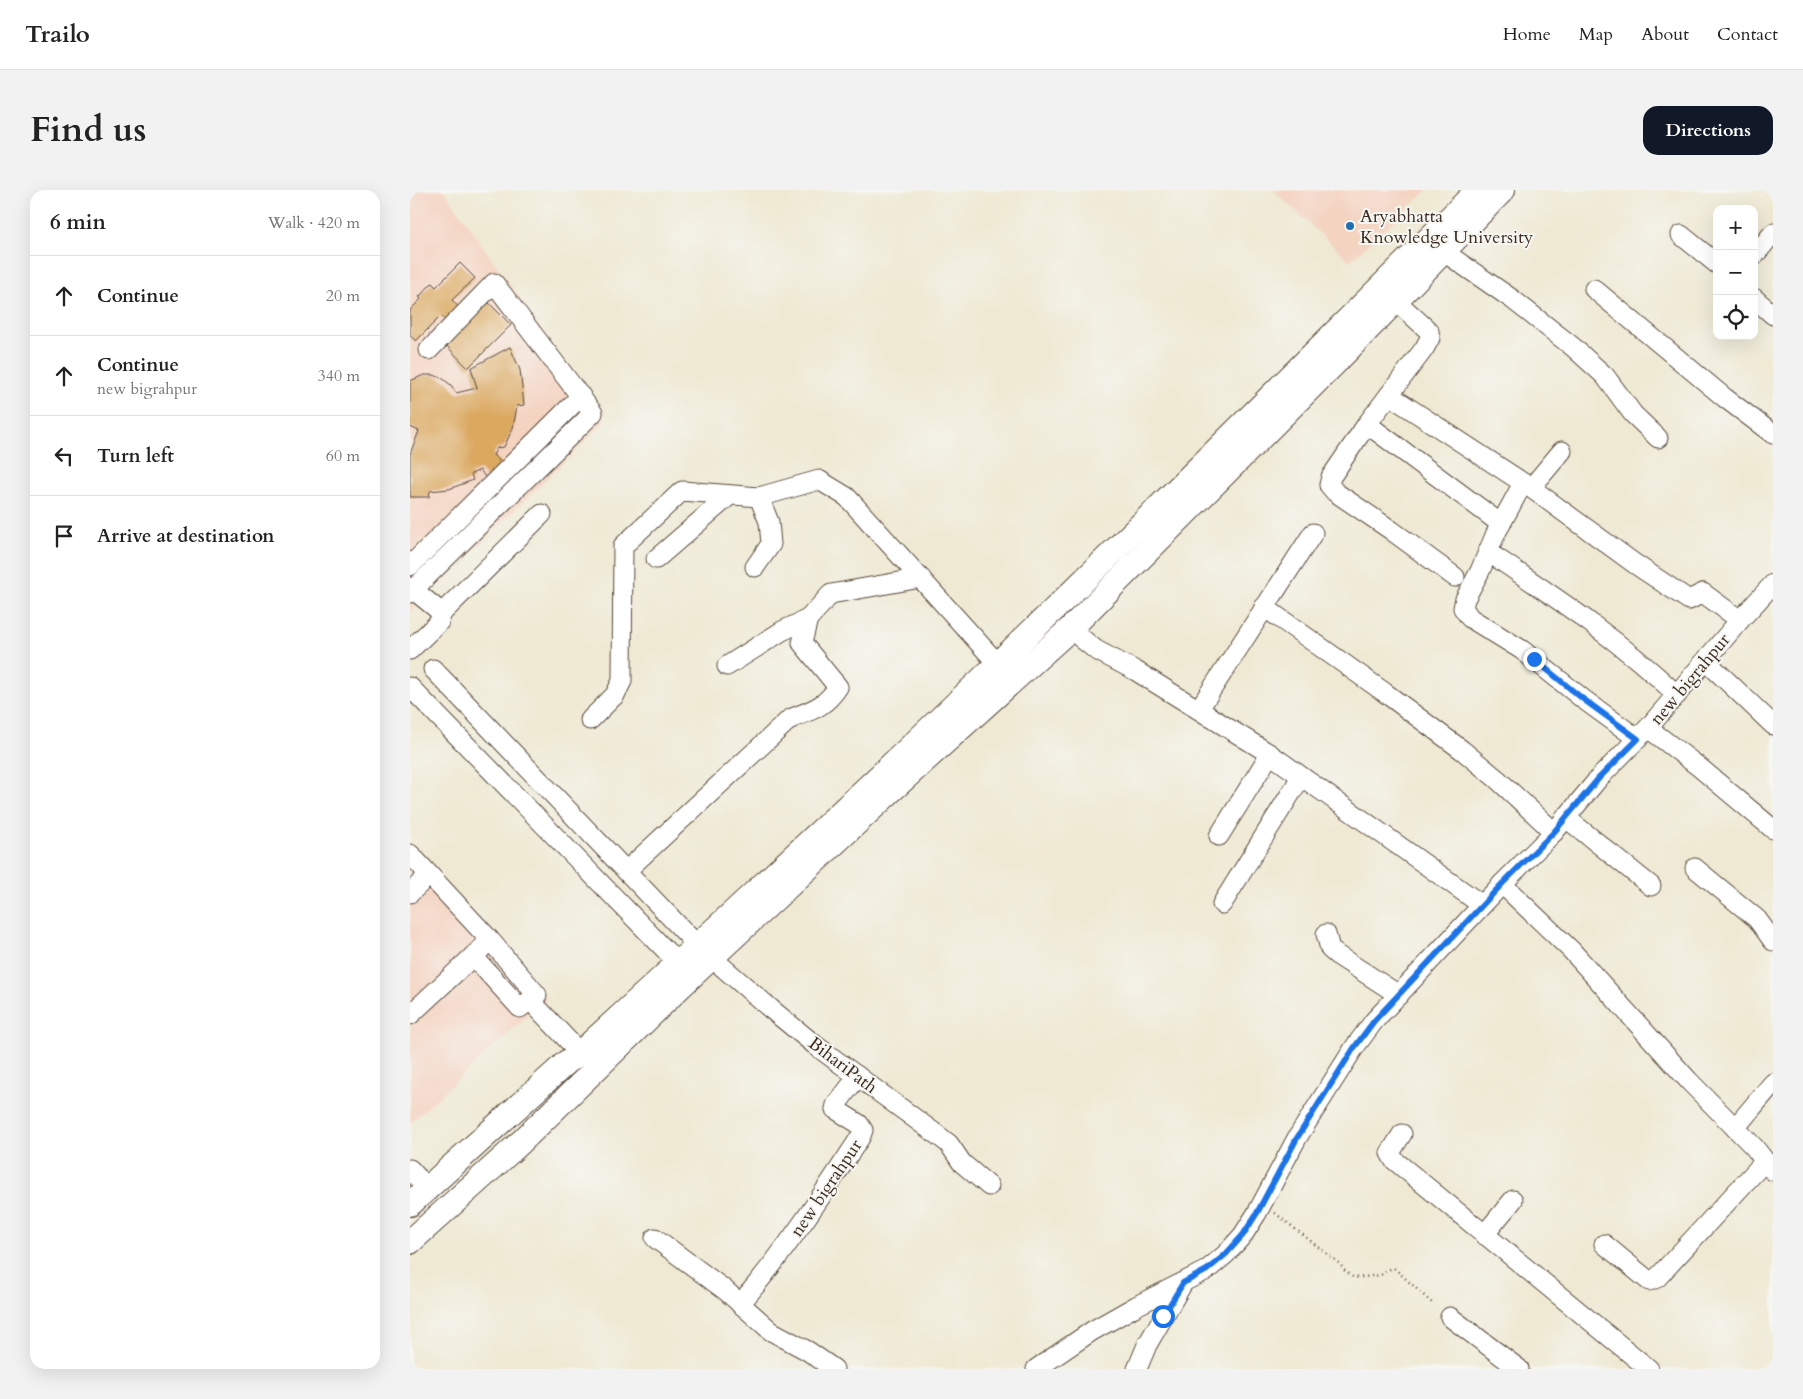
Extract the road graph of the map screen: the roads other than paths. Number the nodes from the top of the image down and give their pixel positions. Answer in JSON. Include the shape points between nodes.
{"nodes":[{"id":1,"x":1478,"y":190,"type":"edge"},
{"id":2,"x":1503,"y":190,"type":"edge"},
{"id":3,"x":1773,"y":233,"type":"edge"},
{"id":4,"x":1681,"y":235,"type":"dead end"},
{"id":5,"x":1436,"y":245,"type":"junction"},
{"id":6,"x":1758,"y":251,"type":"edge"},
{"id":7,"x":1713,"y":261,"type":"edge"},
{"id":8,"x":1594,"y":289,"type":"dead end"},
{"id":9,"x":1396,"y":301,"type":"junction"},
{"id":10,"x":1758,"y":302,"type":"edge"},
{"id":11,"x":1773,"y":315,"type":"edge"},
{"id":12,"x":429,"y":350,"type":"dead end"},
{"id":13,"x":1389,"y":395,"type":"junction"},
{"id":14,"x":581,"y":396,"type":"junction"},
{"id":15,"x":1277,"y":406,"type":"junction"},
{"id":16,"x":1367,"y":424,"type":"junction"},
{"id":17,"x":1773,"y":434,"type":"edge"},
{"id":18,"x":1658,"y":438,"type":"dead end"},
{"id":19,"x":1562,"y":451,"type":"dead end"},
{"id":20,"x":1527,"y":486,"type":"junction"},
{"id":21,"x":730,"y":495,"type":"junction"},
{"id":22,"x":760,"y":497,"type":"junction"},
{"id":23,"x":542,"y":514,"type":"dead end"},
{"id":24,"x":1501,"y":524,"type":"junction"},
{"id":25,"x":1313,"y":533,"type":"dead end"},
{"id":26,"x":1488,"y":552,"type":"junction"},
{"id":27,"x":656,"y":559,"type":"dead end"},
{"id":28,"x":410,"y":566,"type":"edge"},
{"id":29,"x":755,"y":567,"type":"dead end"},
{"id":30,"x":1097,"y":568,"type":"junction"},
{"id":31,"x":1455,"y":577,"type":"dead end"},
{"id":32,"x":921,"y":578,"type":"junction"},
{"id":33,"x":1114,"y":585,"type":"junction"},
{"id":34,"x":411,"y":590,"type":"edge"},
{"id":35,"x":1771,"y":592,"type":"edge"},
{"id":36,"x":1264,"y":607,"type":"junction"},
{"id":37,"x":442,"y":613,"type":"junction"},
{"id":38,"x":808,"y":619,"type":"junction"},
{"id":39,"x":1740,"y":620,"type":"junction"},
{"id":40,"x":1070,"y":629,"type":"junction"},
{"id":41,"x":410,"y":650,"type":"edge"},
{"id":42,"x":1706,"y":661,"type":"junction"},
{"id":43,"x":728,"y":666,"type":"dead end"},
{"id":44,"x":432,"y":669,"type":"dead end"},
{"id":45,"x":1005,"y":672,"type":"junction"},
{"id":46,"x":410,"y":687,"type":"edge"},
{"id":47,"x":1677,"y":695,"type":"junction"},
{"id":48,"x":1199,"y":709,"type":"junction"},
{"id":49,"x":590,"y":720,"type":"dead end"},
{"id":50,"x":1773,"y":725,"type":"edge"},
{"id":51,"x":1643,"y":733,"type":"junction"},
{"id":52,"x":1270,"y":754,"type":"junction"},
{"id":53,"x":1301,"y":777,"type":"junction"},
{"id":54,"x":1559,"y":825,"type":"junction"},
{"id":55,"x":1773,"y":829,"type":"edge"},
{"id":56,"x":1219,"y":836,"type":"dead end"},
{"id":57,"x":410,"y":854,"type":"edge"},
{"id":58,"x":1695,"y":868,"type":"dead end"},
{"id":59,"x":626,"y":871,"type":"junction"},
{"id":60,"x":429,"y":875,"type":"junction"},
{"id":61,"x":1502,"y":884,"type":"junction"},
{"id":62,"x":1651,"y":886,"type":"dead end"},
{"id":63,"x":410,"y":892,"type":"edge"},
{"id":64,"x":1222,"y":904,"type":"dead end"},
{"id":65,"x":1482,"y":905,"type":"junction"},
{"id":66,"x":1326,"y":934,"type":"dead end"},
{"id":67,"x":490,"y":940,"type":"junction"},
{"id":68,"x":1773,"y":940,"type":"edge"},
{"id":69,"x":704,"y":952,"type":"junction"},
{"id":70,"x":473,"y":956,"type":"junction"},
{"id":71,"x":678,"y":963,"type":"junction"},
{"id":72,"x":1399,"y":995,"type":"junction"},
{"id":73,"x":530,"y":1000,"type":"junction"},
{"id":74,"x":414,"y":1004,"type":"edge"},
{"id":75,"x":580,"y":1053,"type":"junction"},
{"id":76,"x":858,"y":1076,"type":"junction"},
{"id":77,"x":1773,"y":1083,"type":"edge"},
{"id":78,"x":1736,"y":1128,"type":"junction"},
{"id":79,"x":1402,"y":1134,"type":"dead end"},
{"id":80,"x":1769,"y":1166,"type":"edge"},
{"id":81,"x":410,"y":1169,"type":"edge"},
{"id":82,"x":989,"y":1186,"type":"dead end"},
{"id":83,"x":418,"y":1196,"type":"edge"},
{"id":84,"x":1513,"y":1200,"type":"dead end"},
{"id":85,"x":1484,"y":1234,"type":"junction"},
{"id":86,"x":655,"y":1238,"type":"dead end"},
{"id":87,"x":410,"y":1242,"type":"edge"},
{"id":88,"x":1604,"y":1244,"type":"dead end"},
{"id":89,"x":1183,"y":1283,"type":"junction"},
{"id":90,"x":740,"y":1304,"type":"junction"},
{"id":91,"x":1450,"y":1316,"type":"dead end"},
{"id":92,"x":834,"y":1369,"type":"edge"},
{"id":93,"x":1036,"y":1369,"type":"edge"},
{"id":94,"x":1137,"y":1369,"type":"edge"},
{"id":95,"x":1519,"y":1369,"type":"edge"},
{"id":96,"x":1649,"y":1369,"type":"edge"}],
"edges":[{"from":1,"to":5,"type":"main road"},
{"from":2,"to":5,"type":"main road"},
{"from":3,"to":6,"type":"street"},
{"from":4,"to":7,"type":"street"},
{"from":5,"to":9,"type":"main road"},
{"from":5,"to":15,"type":"main road"},
{"from":5,"to":18,"type":"street","via":[[1573,347],[1605,376],[1633,414]]},
{"from":8,"to":17,"type":"street"},
{"from":9,"to":13,"type":"street","via":[[1429,331],[1430,338]]},
{"from":9,"to":15,"type":"main road"},
{"from":10,"to":11,"type":"street"},
{"from":12,"to":14,"type":"street","via":[[494,283]]},
{"from":13,"to":16,"type":"street"},
{"from":13,"to":20,"type":"street"},
{"from":14,"to":28,"type":"street"},
{"from":14,"to":34,"type":"street","via":[[593,413]]},
{"from":15,"to":30,"type":"main road"},
{"from":15,"to":33,"type":"main road"},
{"from":16,"to":24,"type":"street"},
{"from":16,"to":31,"type":"street","via":[[1331,477],[1329,485]]},
{"from":19,"to":20,"type":"street"},
{"from":20,"to":24,"type":"street"},
{"from":20,"to":39,"type":"street","via":[[1689,600],[1703,593]]},
{"from":21,"to":22,"type":"street"},
{"from":21,"to":27,"type":"street"},
{"from":21,"to":49,"type":"street","via":[[682,491],[623,546],[622,681],[615,695]]},
{"from":22,"to":29,"type":"street","via":[[769,522],[771,544]]},
{"from":22,"to":32,"type":"street","via":[[819,480],[847,497]]},
{"from":23,"to":37,"type":"street"},
{"from":24,"to":26,"type":"street"},
{"from":25,"to":36,"type":"street"},
{"from":26,"to":47,"type":"street","via":[[1615,642]]},
{"from":26,"to":51,"type":"street","via":[[1465,599],[1463,608],[1466,614],[1522,650],[1583,699]]},
{"from":30,"to":33,"type":"main road"},
{"from":30,"to":45,"type":"main road"},
{"from":32,"to":38,"type":"street","via":[[831,594]]},
{"from":32,"to":45,"type":"street"},
{"from":33,"to":40,"type":"main road"},
{"from":34,"to":37,"type":"street"},
{"from":35,"to":39,"type":"street","name":"new bigrahpur"},
{"from":36,"to":48,"type":"street"},
{"from":36,"to":54,"type":"street","via":[[1384,692]]},
{"from":37,"to":41,"type":"street","via":[[439,622]]},
{"from":38,"to":43,"type":"street","via":[[782,631]]},
{"from":38,"to":59,"type":"street","via":[[802,643],[838,687],[818,708],[790,719]]},
{"from":39,"to":42,"type":"street","name":"new bigrahpur"},
{"from":40,"to":45,"type":"main road"},
{"from":40,"to":48,"type":"street","via":[[1096,650]]},
{"from":42,"to":47,"type":"street","name":"new bigrahpur"},
{"from":42,"to":50,"type":"street"},
{"from":44,"to":59,"type":"street","name":"BihariPath"},
{"from":45,"to":69,"type":"main road"},
{"from":46,"to":71,"type":"street"},
{"from":47,"to":51,"type":"street","name":"new bigrahpur"},
{"from":48,"to":52,"type":"street"},
{"from":51,"to":54,"type":"street","name":"new bigrahpur"},
{"from":51,"to":55,"type":"street","via":[[1699,767]]},
{"from":52,"to":53,"type":"street"},
{"from":52,"to":56,"type":"street"},
{"from":53,"to":64,"type":"street"},
{"from":53,"to":65,"type":"street"},
{"from":54,"to":61,"type":"street","name":"new bigrahpur"},
{"from":54,"to":62,"type":"street"},
{"from":57,"to":60,"type":"street"},
{"from":58,"to":68,"type":"street","via":[[1757,919]]},
{"from":59,"to":69,"type":"street","name":"BihariPath"},
{"from":60,"to":63,"type":"street"},
{"from":60,"to":67,"type":"street"},
{"from":61,"to":65,"type":"street","name":"new bigrahpur"},
{"from":61,"to":78,"type":"street","via":[[1571,950],[1689,1081]]},
{"from":65,"to":72,"type":"street","name":"new bigrahpur"},
{"from":66,"to":72,"type":"street","via":[[1330,949],[1337,955]]},
{"from":67,"to":70,"type":"street"},
{"from":67,"to":73,"type":"street","via":[[536,995]]},
{"from":69,"to":71,"type":"main road"},
{"from":69,"to":76,"type":"street","name":"BihariPath","via":[[770,1009]]},
{"from":69,"to":87,"type":"main road","via":[[680,987],[521,1142]]},
{"from":70,"to":73,"type":"street","via":[[520,1008]]},
{"from":70,"to":74,"type":"street"},
{"from":71,"to":75,"type":"main road"},
{"from":72,"to":89,"type":"street","name":"new bigrahpur","via":[[1354,1048],[1297,1138],[1243,1235],[1207,1270]]},
{"from":73,"to":75,"type":"street"},
{"from":75,"to":83,"type":"main road"},
{"from":76,"to":82,"type":"street","name":"BihariPath","via":[[945,1140],[962,1163]]},
{"from":76,"to":90,"type":"street","name":"new bigrahpur","via":[[835,1110],[859,1124],[863,1130],[861,1136],[816,1206]]},
{"from":77,"to":78,"type":"street"},
{"from":78,"to":80,"type":"street"},
{"from":79,"to":85,"type":"street","via":[[1390,1153],[1394,1160]]},
{"from":80,"to":88,"type":"street","via":[[1657,1278],[1649,1281]]},
{"from":81,"to":83,"type":"street"},
{"from":84,"to":85,"type":"street"},
{"from":85,"to":96,"type":"street"},
{"from":86,"to":90,"type":"street"},
{"from":89,"to":93,"type":"street","name":"new bigrahpur","via":[[1092,1331]]},
{"from":89,"to":94,"type":"street","via":[[1147,1345]]},
{"from":90,"to":92,"type":"street","via":[[772,1331]]},
{"from":91,"to":95,"type":"street"}]}
